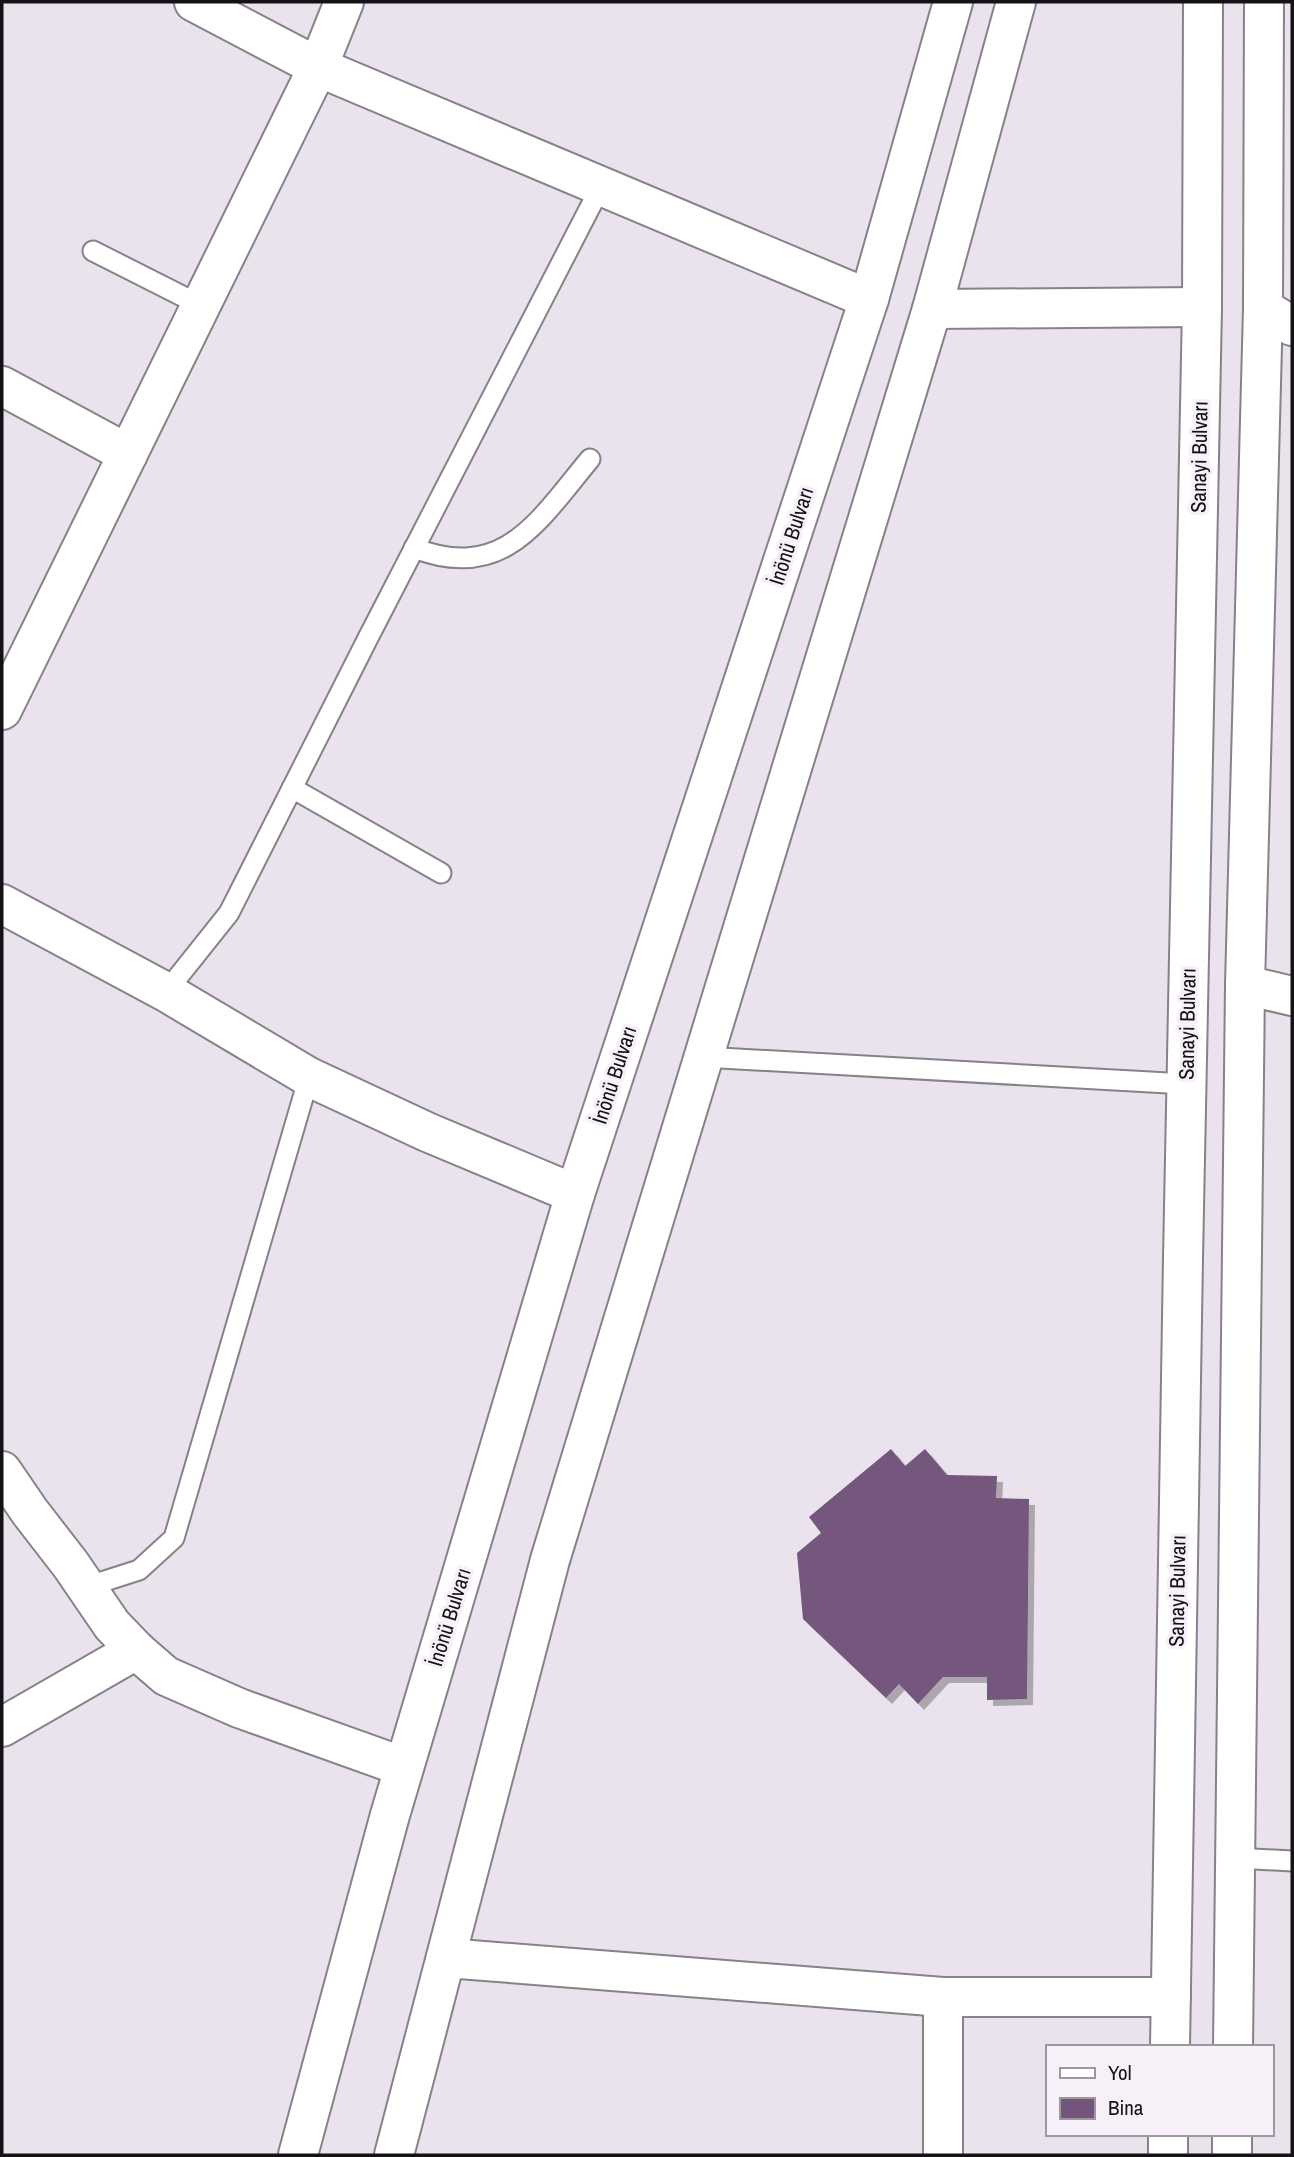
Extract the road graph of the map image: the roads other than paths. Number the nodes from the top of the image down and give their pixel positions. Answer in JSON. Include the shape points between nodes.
{"nodes":[{"id":1,"x":194,"y":2,"type":"edge"},
{"id":2,"x":344,"y":2,"type":"edge"},
{"id":3,"x":953,"y":2,"type":"edge"},
{"id":4,"x":1016,"y":2,"type":"edge"},
{"id":5,"x":1203,"y":2,"type":"edge"},
{"id":6,"x":1264,"y":2,"type":"edge"},
{"id":7,"x":318,"y":67,"type":"junction"},
{"id":8,"x":601,"y":186,"type":"junction"},
{"id":9,"x":93,"y":251,"type":"dead end"},
{"id":10,"x":869,"y":299,"type":"junction"},
{"id":11,"x":201,"y":305,"type":"junction"},
{"id":12,"x":1202,"y":307,"type":"junction"},
{"id":13,"x":932,"y":309,"type":"junction"},
{"id":14,"x":1282,"y":314,"type":"edge"},
{"id":15,"x":2,"y":386,"type":"edge"},
{"id":16,"x":128,"y":454,"type":"junction"},
{"id":17,"x":590,"y":459,"type":"dead end"},
{"id":18,"x":414,"y":548,"type":"junction"},
{"id":19,"x":2,"y":710,"type":"edge"},
{"id":20,"x":292,"y":788,"type":"junction"},
{"id":21,"x":441,"y":873,"type":"dead end"},
{"id":22,"x":2,"y":904,"type":"edge"},
{"id":23,"x":1245,"y":985,"type":"junction"},
{"id":24,"x":166,"y":992,"type":"junction"},
{"id":25,"x":1292,"y":996,"type":"edge"},
{"id":26,"x":703,"y":1057,"type":"junction"},
{"id":27,"x":309,"y":1077,"type":"junction"},
{"id":28,"x":1186,"y":1084,"type":"junction"},
{"id":29,"x":575,"y":1194,"type":"junction"},
{"id":30,"x":2,"y":1471,"type":"edge"},
{"id":31,"x":86,"y":1587,"type":"junction"},
{"id":32,"x":136,"y":1650,"type":"junction"},
{"id":33,"x":2,"y":1727,"type":"edge"},
{"id":34,"x":404,"y":1767,"type":"junction"},
{"id":35,"x":1235,"y":1858,"type":"junction"},
{"id":36,"x":1292,"y":1861,"type":"edge"},
{"id":37,"x":446,"y":1958,"type":"junction"},
{"id":38,"x":943,"y":1997,"type":"junction"},
{"id":39,"x":1171,"y":1997,"type":"junction"},
{"id":40,"x":1170,"y":2045,"type":"edge"},
{"id":41,"x":1233,"y":2045,"type":"edge"},
{"id":42,"x":1168,"y":2136,"type":"edge"},
{"id":43,"x":1232,"y":2136,"type":"edge"},
{"id":44,"x":298,"y":2155,"type":"edge"},
{"id":45,"x":394,"y":2155,"type":"edge"},
{"id":46,"x":943,"y":2155,"type":"edge"},
{"id":47,"x":1168,"y":2155,"type":"edge"},
{"id":48,"x":1232,"y":2155,"type":"edge"}],
"edges":[{"from":1,"to":7,"type":"street"},
{"from":2,"to":7,"type":"street"},
{"from":3,"to":10,"type":"street","name":"İnönü Bulvarı"},
{"from":4,"to":13,"type":"street"},
{"from":5,"to":12,"type":"street","name":"Sanayi Bulvarı"},
{"from":6,"to":14,"type":"street"},
{"from":7,"to":8,"type":"street"},
{"from":7,"to":11,"type":"street"},
{"from":8,"to":10,"type":"street"},
{"from":8,"to":18,"type":"lane"},
{"from":9,"to":11,"type":"lane"},
{"from":10,"to":29,"type":"street","name":"İnönü Bulvarı"},
{"from":11,"to":16,"type":"street"},
{"from":12,"to":13,"type":"street"},
{"from":12,"to":14,"type":"street"},
{"from":12,"to":28,"type":"street","name":"Sanayi Bulvarı"},
{"from":13,"to":26,"type":"street"},
{"from":14,"to":23,"type":"street"},
{"from":15,"to":16,"type":"street"},
{"from":16,"to":19,"type":"street"},
{"from":17,"to":18,"type":"lane","via":[[537,522],[500,550],[456,558]]},
{"from":18,"to":20,"type":"lane"},
{"from":20,"to":21,"type":"lane"},
{"from":20,"to":24,"type":"lane","via":[[229,913]]},
{"from":22,"to":24,"type":"street"},
{"from":23,"to":25,"type":"street"},
{"from":23,"to":35,"type":"street"},
{"from":24,"to":27,"type":"street"},
{"from":26,"to":28,"type":"lane"},
{"from":26,"to":37,"type":"street","via":[[550,1560]]},
{"from":27,"to":29,"type":"street"},
{"from":27,"to":31,"type":"lane","via":[[174,1538],[139,1570]]},
{"from":28,"to":39,"type":"street","name":"Sanayi Bulvarı"},
{"from":29,"to":34,"type":"street","name":"İnönü Bulvarı"},
{"from":30,"to":31,"type":"street"},
{"from":31,"to":32,"type":"street"},
{"from":32,"to":33,"type":"street"},
{"from":32,"to":34,"type":"street","via":[[166,1676],[227,1703]]},
{"from":34,"to":44,"type":"street","name":"İnönü Bulvarı"},
{"from":35,"to":36,"type":"lane"},
{"from":35,"to":41,"type":"street"},
{"from":37,"to":38,"type":"street"},
{"from":37,"to":45,"type":"street"},
{"from":38,"to":39,"type":"street"},
{"from":38,"to":46,"type":"street"},
{"from":39,"to":40,"type":"street","name":"Sanayi Bulvarı"},
{"from":42,"to":47,"type":"street"},
{"from":43,"to":48,"type":"street"}]}
